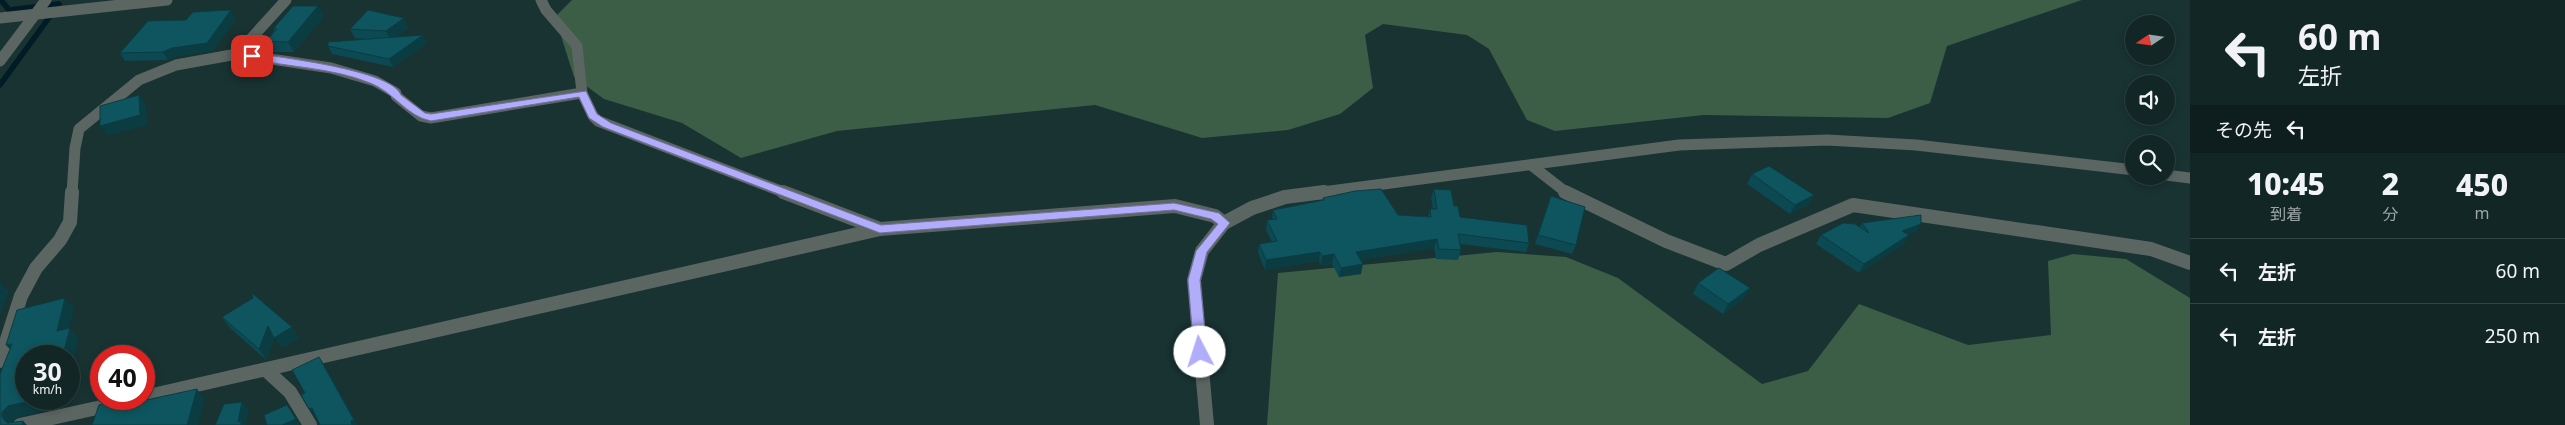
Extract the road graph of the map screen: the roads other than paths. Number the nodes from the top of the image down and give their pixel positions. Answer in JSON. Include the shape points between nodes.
{"nodes":[{"id":1,"x":46,"y":0,"type":"edge"},
{"id":2,"x":168,"y":0,"type":"edge"},
{"id":3,"x":286,"y":0,"type":"edge"},
{"id":4,"x":541,"y":0,"type":"edge"},
{"id":5,"x":39,"y":12,"type":"junction"},
{"id":6,"x":0,"y":18,"type":"edge"},
{"id":7,"x":237,"y":54,"type":"junction"},
{"id":8,"x":0,"y":61,"type":"edge"},
{"id":9,"x":582,"y":93,"type":"junction"},
{"id":10,"x":1531,"y":165,"type":"junction"},
{"id":11,"x":2125,"y":169,"type":"edge"},
{"id":12,"x":2175,"y":176,"type":"edge"},
{"id":13,"x":2190,"y":178,"type":"edge"},
{"id":14,"x":1224,"y":223,"type":"junction"},
{"id":15,"x":880,"y":229,"type":"junction"},
{"id":16,"x":2190,"y":263,"type":"edge"},
{"id":17,"x":0,"y":361,"type":"edge"},
{"id":18,"x":266,"y":370,"type":"junction"},
{"id":19,"x":155,"y":395,"type":"edge"},
{"id":20,"x":90,"y":409,"type":"edge"},
{"id":21,"x":20,"y":425,"type":"edge"},
{"id":22,"x":310,"y":425,"type":"edge"},
{"id":23,"x":1206,"y":425,"type":"edge"}],
"edges":[{"from":1,"to":5,"type":"street"},
{"from":2,"to":5,"type":"street"},
{"from":3,"to":7,"type":"street"},
{"from":4,"to":9,"type":"street","via":[[577,46]]},
{"from":5,"to":6,"type":"street"},
{"from":5,"to":8,"type":"street"},
{"from":7,"to":9,"type":"street","via":[[331,68],[366,78],[396,93],[421,116],[431,118]]},
{"from":7,"to":17,"type":"street","via":[[176,65],[148,75],[79,129],[74,148],[70,222],[60,240],[39,264],[21,296]]},
{"from":9,"to":15,"type":"street","via":[[593,116],[607,125]]},
{"from":10,"to":11,"type":"street","via":[[1679,145],[1827,140],[1935,147]]},
{"from":10,"to":14,"type":"street","via":[[1285,197],[1252,208]]},
{"from":10,"to":16,"type":"street","via":[[1572,197],[1666,241],[1726,264],[1759,245],[1853,205],[2151,249]]},
{"from":12,"to":13,"type":"street"},
{"from":14,"to":15,"type":"street","via":[[1215,216],[1174,206]]},
{"from":14,"to":23,"type":"street","via":[[1202,251],[1194,280]]},
{"from":15,"to":18,"type":"street"},
{"from":18,"to":19,"type":"street"},
{"from":18,"to":22,"type":"street","via":[[290,392]]},
{"from":20,"to":21,"type":"street"}]}
